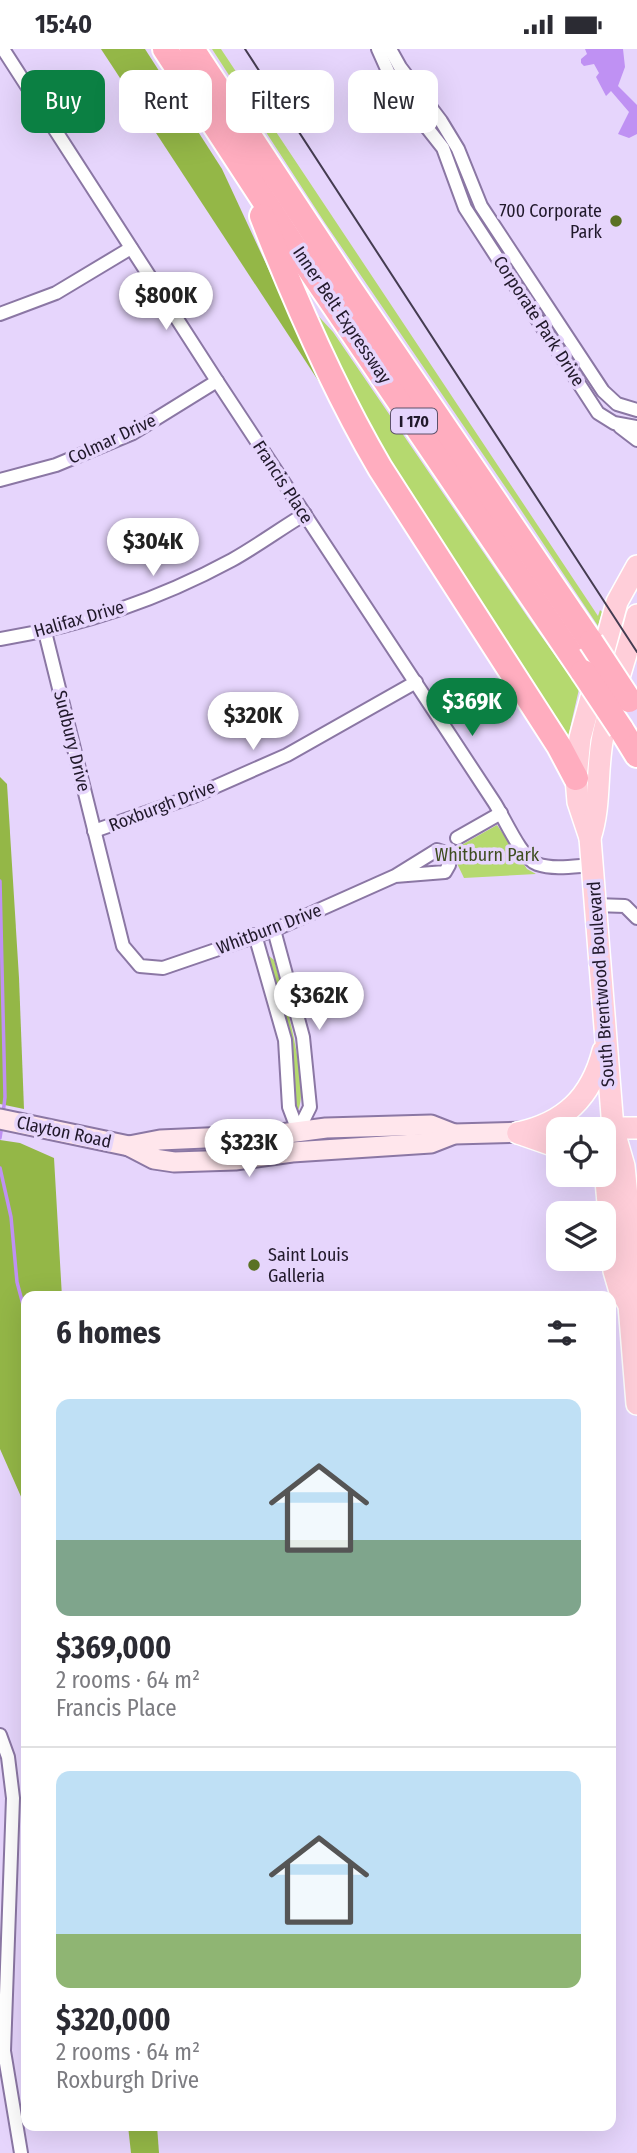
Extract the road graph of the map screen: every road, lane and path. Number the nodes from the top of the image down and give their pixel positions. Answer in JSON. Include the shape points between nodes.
{"nodes":[{"id":1,"x":3,"y":49,"type":"edge"},
{"id":2,"x":164,"y":49,"type":"edge"},
{"id":3,"x":192,"y":49,"type":"edge"},
{"id":4,"x":378,"y":49,"type":"edge"},
{"id":5,"x":390,"y":49,"type":"edge"},
{"id":6,"x":244,"y":170,"type":"junction"},
{"id":7,"x":131,"y":248,"type":"junction"},
{"id":8,"x":0,"y":314,"type":"edge"},
{"id":9,"x":218,"y":381,"type":"junction"},
{"id":10,"x":637,"y":409,"type":"edge"},
{"id":11,"x":614,"y":423,"type":"junction"},
{"id":12,"x":637,"y":426,"type":"edge"},
{"id":13,"x":637,"y":440,"type":"edge"},
{"id":14,"x":0,"y":480,"type":"edge"},
{"id":15,"x":304,"y":514,"type":"junction"},
{"id":16,"x":637,"y":573,"type":"edge"},
{"id":17,"x":637,"y":615,"type":"edge"},
{"id":18,"x":45,"y":632,"type":"junction"},
{"id":19,"x":0,"y":639,"type":"edge"},
{"id":20,"x":415,"y":682,"type":"junction"},
{"id":21,"x":629,"y":714,"type":"edge"},
{"id":22,"x":637,"y":755,"type":"edge"},
{"id":23,"x":576,"y":779,"type":"junction"},
{"id":24,"x":501,"y":813,"type":"junction"},
{"id":25,"x":94,"y":831,"type":"junction"},
{"id":26,"x":457,"y":838,"type":"dead end"},
{"id":27,"x":590,"y":838,"type":"junction"},
{"id":28,"x":592,"y":865,"type":"junction"},
{"id":29,"x":395,"y":876,"type":"junction"},
{"id":30,"x":595,"y":905,"type":"junction"},
{"id":31,"x":637,"y":918,"type":"edge"},
{"id":32,"x":274,"y":930,"type":"junction"},
{"id":33,"x":256,"y":935,"type":"junction"},
{"id":34,"x":140,"y":966,"type":"joint"},
{"id":35,"x":606,"y":1039,"type":"junction"},
{"id":36,"x":608,"y":1117,"type":"edge"},
{"id":37,"x":0,"y":1119,"type":"edge"},
{"id":38,"x":637,"y":1128,"type":"edge"},
{"id":39,"x":616,"y":1129,"type":"edge"},
{"id":40,"x":298,"y":1131,"type":"junction"},
{"id":41,"x":546,"y":1132,"type":"edge"},
{"id":42,"x":518,"y":1133,"type":"junction"},
{"id":43,"x":454,"y":1134,"type":"junction"},
{"id":44,"x":546,"y":1143,"type":"edge"},
{"id":45,"x":129,"y":1146,"type":"junction"},
{"id":46,"x":616,"y":1148,"type":"edge"},
{"id":47,"x":637,"y":1167,"type":"edge"},
{"id":48,"x":607,"y":1187,"type":"edge"},
{"id":49,"x":618,"y":1201,"type":"junction"},
{"id":50,"x":637,"y":1404,"type":"edge"},
{"id":51,"x":0,"y":1735,"type":"edge"},
{"id":52,"x":2,"y":2051,"type":"edge"},
{"id":53,"x":21,"y":2153,"type":"edge"}],
"edges":[{"from":1,"to":7,"type":"street","name":"Francis Place"},
{"from":2,"to":6,"type":"highway","name":"Inner Belt Expressway","number":"I 170"},
{"from":3,"to":21,"type":"highway","name":"Inner Belt Expressway","number":"I 170","bridge":true,"via":[[591,642]]},
{"from":4,"to":11,"type":"street","name":"Corporate Park Drive","via":[[395,87],[443,148],[465,208],[598,413]]},
{"from":5,"to":10,"type":"street","name":"Corporate Park Drive","via":[[416,91],[442,121],[481,206],[595,380],[617,404]]},
{"from":6,"to":21,"type":"highway","name":"Inner Belt Expressway","number":"I 170","bridge":true,"via":[[583,672]]},
{"from":6,"to":23,"type":"highway","via":[[283,269],[353,422]]},
{"from":7,"to":8,"type":"street","via":[[56,292]]},
{"from":7,"to":9,"type":"street","name":"Francis Place"},
{"from":9,"to":14,"type":"street","name":"Colmar Drive","via":[[133,433],[56,465]]},
{"from":9,"to":15,"type":"street","name":"Francis Place"},
{"from":11,"to":12,"type":"street"},
{"from":11,"to":13,"type":"street","name":"Corporate Park Drive"},
{"from":15,"to":18,"type":"street","name":"Halifax Drive","via":[[232,560],[156,595]]},
{"from":15,"to":20,"type":"street","name":"Francis Place"},
{"from":16,"to":23,"type":"main road","name":"South Brentwood Boulevard","via":[[617,602],[584,719]]},
{"from":17,"to":27,"type":"main road","name":"South Brentwood Boulevard","via":[[603,733],[596,821]]},
{"from":18,"to":19,"type":"street","name":"Halifax Drive"},
{"from":18,"to":25,"type":"street","name":"Sudbury Drive"},
{"from":20,"to":24,"type":"street","name":"Francis Place"},
{"from":20,"to":25,"type":"street","name":"Roxburgh Drive","via":[[287,755],[194,796]]},
{"from":21,"to":22,"type":"highway","name":"Inner Belt Expressway","number":"I 170"},
{"from":23,"to":27,"type":"main road","name":"South Brentwood Boulevard"},
{"from":24,"to":26,"type":"street"},
{"from":24,"to":28,"type":"street","name":"Francis Place","via":[[533,862],[549,867]]},
{"from":25,"to":34,"type":"street","name":"Sudbury Drive","via":[[123,946]]},
{"from":27,"to":28,"type":"main road","name":"South Brentwood Boulevard"},
{"from":28,"to":30,"type":"main road","name":"South Brentwood Boulevard"},
{"from":29,"to":29,"type":"street","name":"Whitburn Drive","via":[[441,850],[449,865],[445,872]]},
{"from":29,"to":32,"type":"street","name":"Whitburn Drive"},
{"from":30,"to":31,"type":"street","via":[[625,907]]},
{"from":30,"to":35,"type":"main road","name":"South Brentwood Boulevard"},
{"from":32,"to":33,"type":"street","name":"Whitburn Drive"},
{"from":32,"to":40,"type":"street","via":[[303,1037],[310,1107]]},
{"from":33,"to":34,"type":"street","name":"Whitburn Drive","via":[[163,968]]},
{"from":33,"to":40,"type":"street","via":[[285,1040],[289,1107]]},
{"from":35,"to":36,"type":"main road","name":"South Brentwood Boulevard"},
{"from":35,"to":42,"type":"main road","via":[[596,1073],[578,1101],[551,1122]]},
{"from":37,"to":45,"type":"main road","name":"Clayton Road"},
{"from":38,"to":39,"type":"main road"},
{"from":40,"to":43,"type":"main road","name":"Clayton Road","via":[[430,1125]]},
{"from":40,"to":45,"type":"main road","name":"Clayton Road"},
{"from":41,"to":42,"type":"main road","name":"Clayton Road"},
{"from":42,"to":43,"type":"main road","name":"Clayton Road"},
{"from":42,"to":44,"type":"main road"},
{"from":43,"to":45,"type":"main road","name":"Clayton Road","via":[[431,1143],[234,1160],[174,1162],[154,1159]]},
{"from":46,"to":49,"type":"main road","name":"South Brentwood Boulevard","via":[[624,1166]]},
{"from":47,"to":49,"type":"main road"},
{"from":48,"to":49,"type":"main road"},
{"from":49,"to":50,"type":"main road","name":"South Brentwood Boulevard","via":[[614,1271],[629,1305]]},
{"from":51,"to":52,"type":"street","via":[[13,1798]]},
{"from":52,"to":53,"type":"street"}]}
